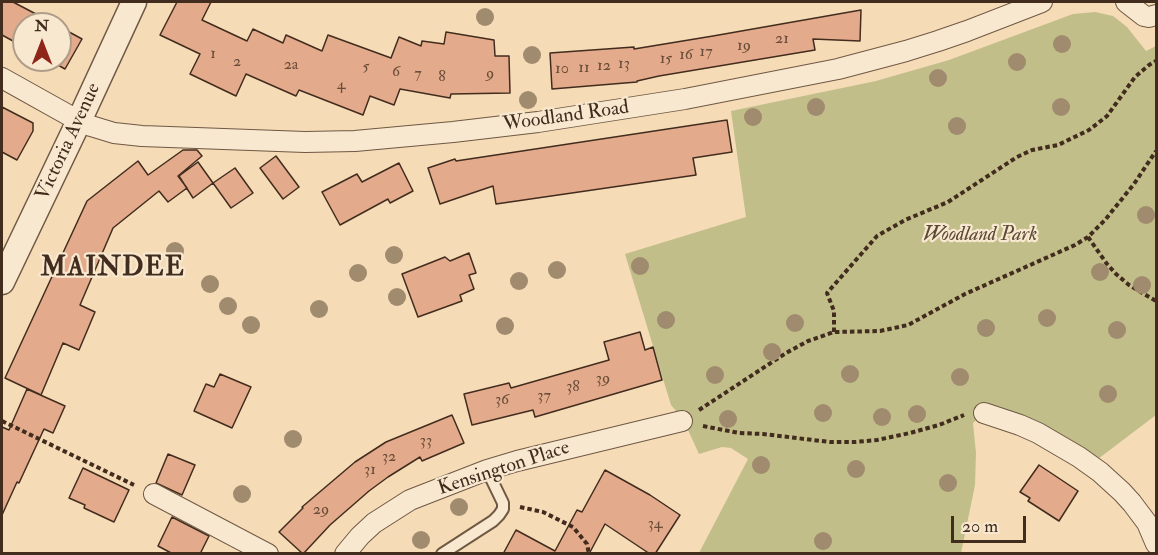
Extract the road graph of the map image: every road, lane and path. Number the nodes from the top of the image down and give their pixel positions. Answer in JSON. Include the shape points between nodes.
{"nodes":[{"id":1,"x":134,"y":2,"type":"edge"},
{"id":2,"x":1042,"y":2,"type":"edge"},
{"id":3,"x":1126,"y":2,"type":"edge"},
{"id":4,"x":1156,"y":15,"type":"edge"},
{"id":5,"x":1156,"y":61,"type":"edge"},
{"id":6,"x":2,"y":78,"type":"edge"},
{"id":7,"x":79,"y":121,"type":"junction"},
{"id":8,"x":1156,"y":152,"type":"edge"},
{"id":9,"x":1088,"y":237,"type":"junction"},
{"id":10,"x":2,"y":282,"type":"edge"},
{"id":11,"x":1156,"y":301,"type":"edge"},
{"id":12,"x":834,"y":332,"type":"junction"},
{"id":13,"x":984,"y":413,"type":"joint"},
{"id":14,"x":2,"y":421,"type":"edge"},
{"id":15,"x":682,"y":421,"type":"junction"},
{"id":16,"x":487,"y":470,"type":"junction"},
{"id":17,"x":154,"y":494,"type":"joint"},
{"id":18,"x":502,"y":503,"type":"junction"},
{"id":19,"x":1156,"y":544,"type":"edge"},
{"id":20,"x":268,"y":554,"type":"edge"},
{"id":21,"x":345,"y":554,"type":"edge"},
{"id":22,"x":442,"y":554,"type":"edge"},
{"id":23,"x":589,"y":554,"type":"edge"}],
"edges":[{"from":1,"to":7,"type":"street","name":"Victoria Avenue"},
{"from":2,"to":7,"type":"street","name":"Woodland Road","via":[[938,41],[838,69],[538,122],[330,142],[142,136],[114,133]]},
{"from":3,"to":4,"type":"street","via":[[1144,16]]},
{"from":5,"to":12,"type":"path","via":[[1136,77],[1107,116],[1089,130],[1017,157],[948,202],[878,236],[827,292],[834,312]]},
{"from":6,"to":7,"type":"street","name":"Woodland Road"},
{"from":7,"to":10,"type":"street","name":"Victoria Avenue"},
{"from":8,"to":9,"type":"path","via":[[1128,193]]},
{"from":9,"to":11,"type":"path","via":[[1116,274]]},
{"from":9,"to":12,"type":"path","via":[[908,325],[880,331]]},
{"from":12,"to":15,"type":"path","via":[[786,353]]},
{"from":13,"to":15,"type":"path","via":[[973,413],[910,434],[855,442],[739,433]]},
{"from":13,"to":19,"type":"street","via":[[1038,433],[1090,465],[1132,503]]},
{"from":14,"to":17,"type":"path"},
{"from":15,"to":16,"type":"street","name":"Kensington Place"},
{"from":16,"to":18,"type":"lane"},
{"from":16,"to":21,"type":"street","name":"Kensington Place","via":[[397,507],[374,523]]},
{"from":17,"to":20,"type":"street"},
{"from":18,"to":22,"type":"lane","via":[[499,516]]},
{"from":18,"to":23,"type":"path","via":[[543,512],[573,527],[587,544]]}]}
